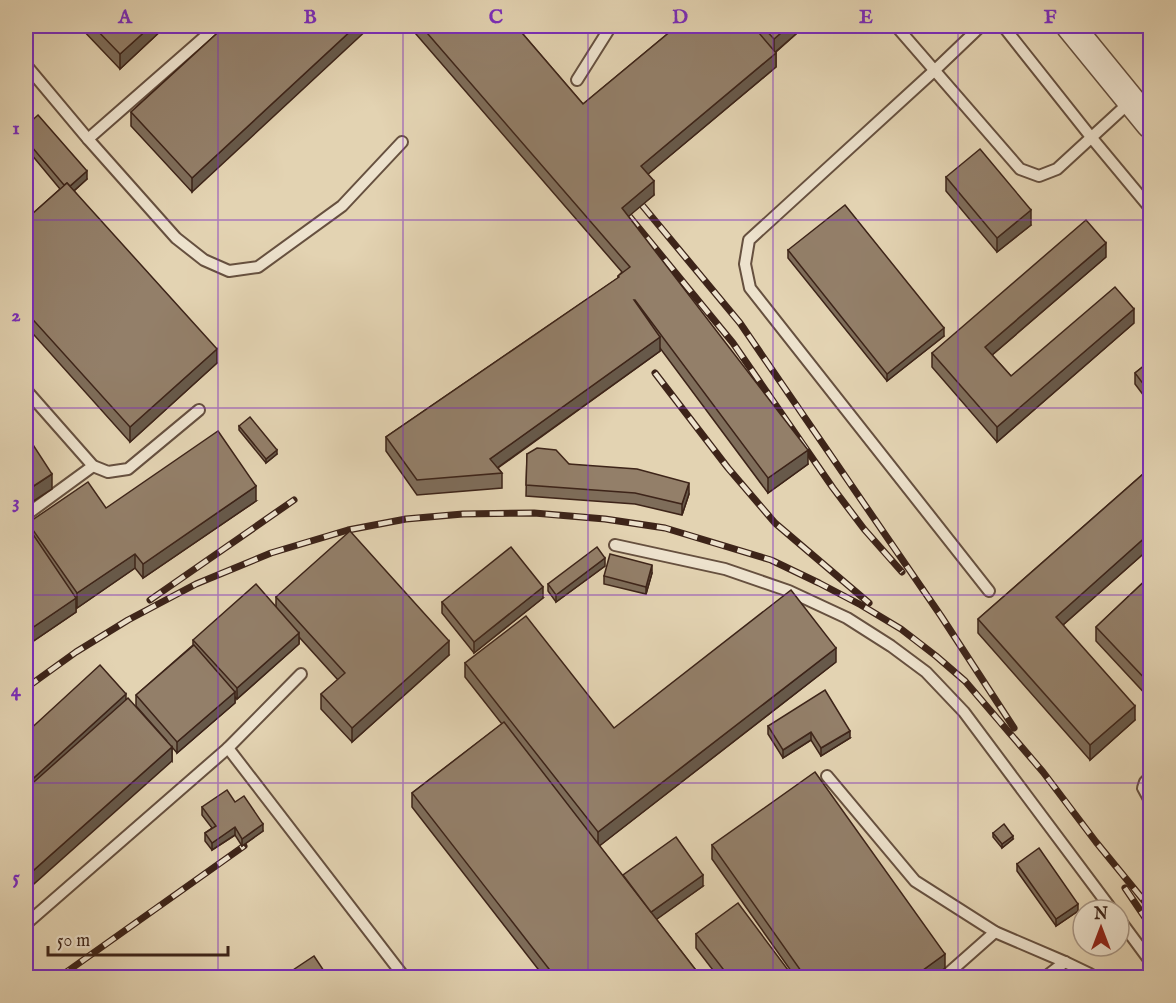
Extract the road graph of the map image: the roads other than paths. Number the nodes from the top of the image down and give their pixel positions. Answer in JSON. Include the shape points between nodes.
{"nodes":[{"id":1,"x":217,"y":26,"type":"edge"},
{"id":2,"x":611,"y":26,"type":"edge"},
{"id":3,"x":896,"y":26,"type":"edge"},
{"id":4,"x":981,"y":26,"type":"edge"},
{"id":5,"x":1003,"y":26,"type":"edge"},
{"id":6,"x":1070,"y":26,"type":"edge"},
{"id":7,"x":26,"y":65,"type":"edge"},
{"id":8,"x":935,"y":70,"type":"junction"},
{"id":9,"x":577,"y":80,"type":"dead end"},
{"id":10,"x":1131,"y":100,"type":"junction"},
{"id":11,"x":1150,"y":124,"type":"edge"},
{"id":12,"x":1091,"y":137,"type":"junction"},
{"id":13,"x":88,"y":139,"type":"junction"},
{"id":14,"x":402,"y":142,"type":"dead end"},
{"id":15,"x":1150,"y":208,"type":"edge"},
{"id":16,"x":26,"y":390,"type":"edge"},
{"id":17,"x":199,"y":410,"type":"dead end"},
{"id":18,"x":93,"y":466,"type":"junction"},
{"id":19,"x":26,"y":515,"type":"edge"},
{"id":20,"x":615,"y":545,"type":"dead end"},
{"id":21,"x":989,"y":591,"type":"dead end"},
{"id":22,"x":302,"y":674,"type":"dead end"},
{"id":23,"x":228,"y":748,"type":"junction"},
{"id":24,"x":827,"y":776,"type":"dead end"},
{"id":25,"x":1150,"y":777,"type":"edge"},
{"id":26,"x":1150,"y":801,"type":"edge"},
{"id":27,"x":1103,"y":898,"type":"edge"},
{"id":28,"x":26,"y":924,"type":"edge"},
{"id":29,"x":995,"y":932,"type":"junction"},
{"id":30,"x":1131,"y":935,"type":"edge"},
{"id":31,"x":1150,"y":961,"type":"edge"},
{"id":32,"x":1065,"y":962,"type":"junction"},
{"id":33,"x":405,"y":978,"type":"edge"},
{"id":34,"x":943,"y":978,"type":"edge"},
{"id":35,"x":1044,"y":978,"type":"edge"},
{"id":36,"x":1095,"y":978,"type":"edge"}],
"edges":[{"from":1,"to":13,"type":"lane"},
{"from":2,"to":9,"type":"lane"},
{"from":3,"to":8,"type":"lane"},
{"from":4,"to":8,"type":"lane"},
{"from":5,"to":12,"type":"lane"},
{"from":6,"to":10,"type":"street"},
{"from":7,"to":13,"type":"lane"},
{"from":8,"to":12,"type":"lane","via":[[1020,169],[1039,176],[1057,169]]},
{"from":8,"to":21,"type":"lane","via":[[749,240],[745,264],[750,288]]},
{"from":10,"to":11,"type":"street"},
{"from":10,"to":12,"type":"lane"},
{"from":12,"to":15,"type":"lane"},
{"from":13,"to":14,"type":"lane","via":[[176,238],[204,260],[229,271],[258,267],[342,206]]},
{"from":16,"to":18,"type":"lane"},
{"from":17,"to":18,"type":"lane","via":[[128,469],[108,472]]},
{"from":18,"to":19,"type":"lane"},
{"from":20,"to":27,"type":"lane","via":[[725,569],[789,591],[847,618],[891,646],[926,672],[964,712]]},
{"from":22,"to":23,"type":"lane"},
{"from":23,"to":28,"type":"lane"},
{"from":23,"to":33,"type":"lane"},
{"from":24,"to":29,"type":"lane","via":[[915,881]]},
{"from":25,"to":26,"type":"lane","via":[[1143,788]]},
{"from":29,"to":32,"type":"lane"},
{"from":29,"to":34,"type":"lane"},
{"from":30,"to":31,"type":"lane"},
{"from":32,"to":35,"type":"lane"},
{"from":32,"to":36,"type":"lane"}]}
